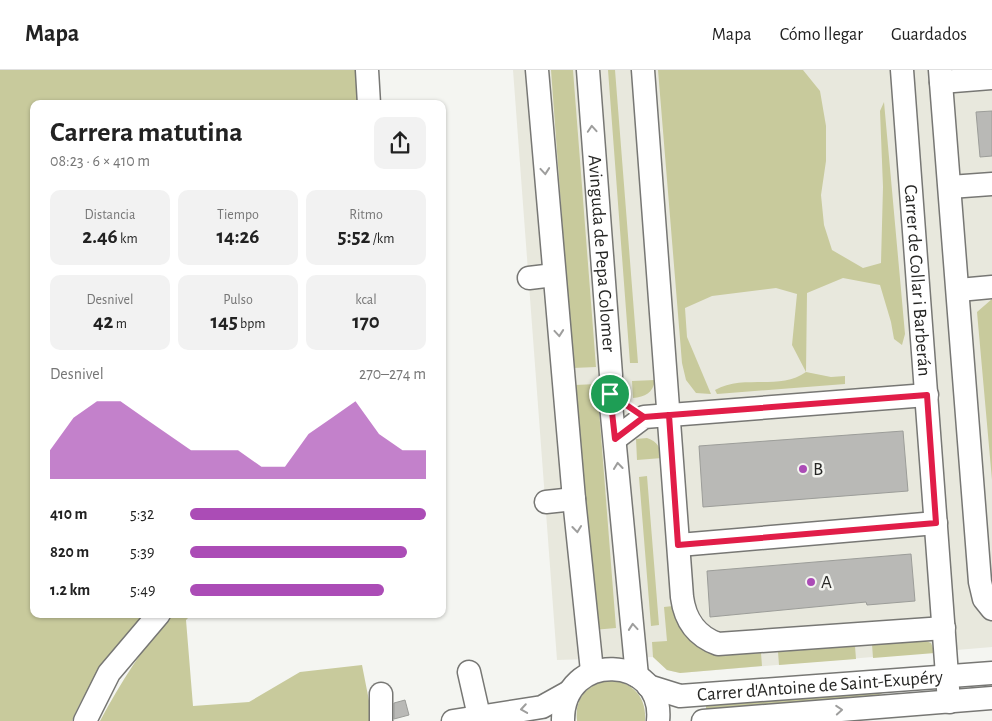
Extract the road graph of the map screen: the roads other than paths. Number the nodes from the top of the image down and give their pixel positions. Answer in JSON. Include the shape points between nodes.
{"nodes":[{"id":1,"x":367,"y":70,"type":"edge"},
{"id":2,"x":537,"y":70,"type":"edge"},
{"id":3,"x":588,"y":70,"type":"edge"},
{"id":4,"x":643,"y":70,"type":"edge"},
{"id":5,"x":902,"y":70,"type":"edge"},
{"id":6,"x":941,"y":76,"type":"edge"},
{"id":7,"x":992,"y":78,"type":"edge"},
{"id":8,"x":369,"y":100,"type":"edge"},
{"id":9,"x":992,"y":184,"type":"edge"},
{"id":10,"x":950,"y":187,"type":"junction"},
{"id":11,"x":554,"y":275,"type":"junction"},
{"id":12,"x":529,"y":278,"type":"dead end"},
{"id":13,"x":992,"y":287,"type":"edge"},
{"id":14,"x":959,"y":290,"type":"junction"},
{"id":15,"x":610,"y":394,"type":"junction"},
{"id":16,"x":927,"y":395,"type":"junction"},
{"id":17,"x":669,"y":415,"type":"junction"},
{"id":18,"x":644,"y":417,"type":"junction"},
{"id":19,"x":615,"y":439,"type":"junction"},
{"id":20,"x":574,"y":500,"type":"junction"},
{"id":21,"x":546,"y":502,"type":"dead end"},
{"id":22,"x":984,"y":520,"type":"edge"},
{"id":23,"x":936,"y":523,"type":"junction"},
{"id":24,"x":678,"y":545,"type":"junction"},
{"id":25,"x":992,"y":609,"type":"edge"},
{"id":26,"x":156,"y":618,"type":"edge"},
{"id":27,"x":944,"y":628,"type":"junction"},
{"id":28,"x":469,"y":672,"type":"dead end"},
{"id":29,"x":592,"y":672,"type":"junction"},
{"id":30,"x":992,"y":673,"type":"edge"},
{"id":31,"x":948,"y":676,"type":"junction"},
{"id":32,"x":643,"y":681,"type":"junction"},
{"id":33,"x":569,"y":692,"type":"junction"},
{"id":34,"x":381,"y":694,"type":"dead end"},
{"id":35,"x":992,"y":698,"type":"edge"},
{"id":36,"x":949,"y":702,"type":"junction"},
{"id":37,"x":480,"y":716,"type":"junction"},
{"id":38,"x":85,"y":721,"type":"edge"},
{"id":39,"x":381,"y":721,"type":"edge"},
{"id":40,"x":453,"y":721,"type":"edge"},
{"id":41,"x":563,"y":721,"type":"edge"},
{"id":42,"x":658,"y":721,"type":"edge"},
{"id":43,"x":703,"y":721,"type":"edge"}],
"edges":[{"from":1,"to":8,"type":"street"},
{"from":2,"to":11,"type":"street","one_way":true},
{"from":15,"to":3,"type":"street","name":"Avinguda de Pepa Colomer","one_way":true},
{"from":4,"to":17,"type":"street"},
{"from":5,"to":16,"type":"street","name":"Carrer de Collar i Barberán"},
{"from":6,"to":7,"type":"street"},
{"from":6,"to":10,"type":"street"},
{"from":9,"to":10,"type":"street"},
{"from":10,"to":14,"type":"street"},
{"from":11,"to":12,"type":"street"},
{"from":11,"to":20,"type":"street","one_way":true},
{"from":13,"to":14,"type":"street"},
{"from":14,"to":22,"type":"street"},
{"from":15,"to":18,"type":"street"},
{"from":15,"to":19,"type":"street","name":"Avinguda de Pepa Colomer"},
{"from":16,"to":17,"type":"street"},
{"from":16,"to":23,"type":"street","name":"Carrer de Collar i Barberán"},
{"from":17,"to":18,"type":"street"},
{"from":17,"to":24,"type":"street"},
{"from":18,"to":19,"type":"street"},
{"from":32,"to":19,"type":"street","name":"Avinguda de Pepa Colomer","one_way":true},
{"from":20,"to":21,"type":"street"},
{"from":20,"to":29,"type":"street","one_way":true},
{"from":22,"to":25,"type":"street","via":[[980,582],[984,599]]},
{"from":23,"to":24,"type":"street"},
{"from":23,"to":27,"type":"street","name":"Carrer de Collar i Barberán"},
{"from":24,"to":27,"type":"street","via":[[683,604],[689,623],[704,638],[718,644]]},
{"from":26,"to":38,"type":"street","via":[[110,673]]},
{"from":27,"to":31,"type":"street","name":"Carrer de Collar i Barberán"},
{"from":28,"to":37,"type":"street"},
{"from":29,"to":32,"type":"street","name":"Carrer d'Antoine de Saint-Exupéry","via":[[620,668]]},
{"from":29,"to":33,"type":"street","via":[[578,680]]},
{"from":30,"to":31,"type":"street","name":"Carrer d'Antoine de Saint-Exupéry"},
{"from":31,"to":32,"type":"street","name":"Carrer d'Antoine de Saint-Exupéry","via":[[680,696]]},
{"from":31,"to":36,"type":"street","name":"Carrer de Collar i Barberán"},
{"from":32,"to":42,"type":"street","name":"Avinguda de Pepa Colomer","via":[[655,697]]},
{"from":33,"to":37,"type":"street","one_way":true,"via":[[542,707]]},
{"from":33,"to":41,"type":"street","via":[[563,708]]},
{"from":34,"to":39,"type":"street"},
{"from":35,"to":36,"type":"street","name":"Carrer d'Antoine de Saint-Exupéry"},
{"from":43,"to":36,"type":"street","name":"Carrer d'Antoine de Saint-Exupéry","one_way":true},
{"from":37,"to":40,"type":"street"}]}
